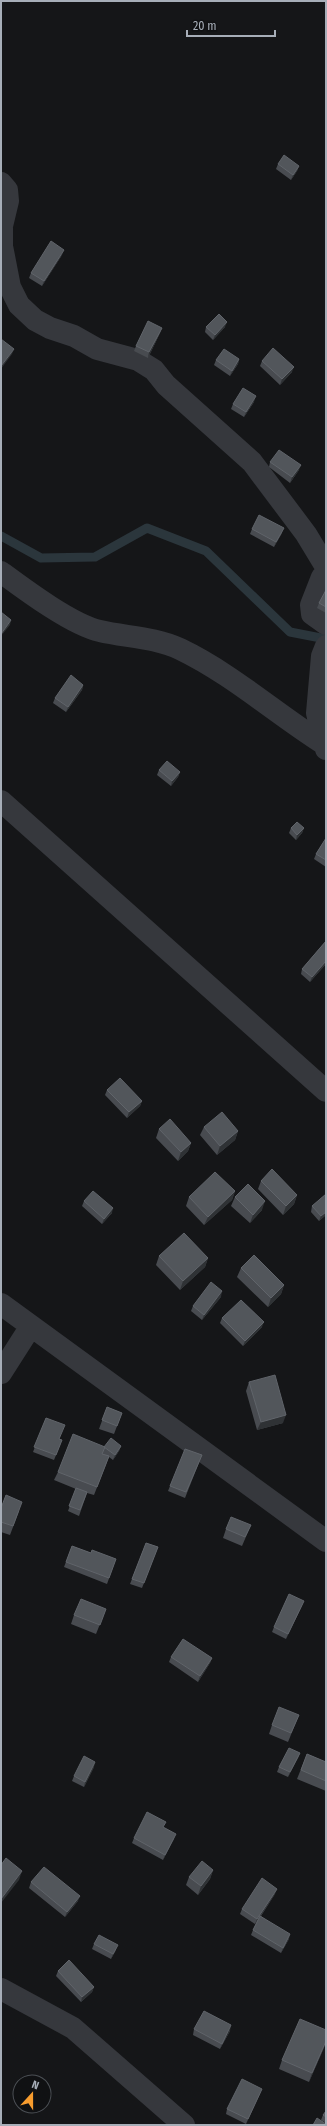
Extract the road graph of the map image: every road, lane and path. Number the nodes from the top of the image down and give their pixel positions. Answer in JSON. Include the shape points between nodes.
{"nodes":[{"id":1,"x":1,"y":183,"type":"edge"},
{"id":2,"x":326,"y":567,"type":"edge"},
{"id":3,"x":1,"y":572,"type":"edge"},
{"id":4,"x":326,"y":574,"type":"edge"},
{"id":5,"x":326,"y":624,"type":"edge"},
{"id":6,"x":326,"y":646,"type":"edge"},
{"id":7,"x":325,"y":747,"type":"edge"},
{"id":8,"x":1,"y":801,"type":"edge"},
{"id":9,"x":326,"y":1091,"type":"edge"},
{"id":10,"x":1,"y":1304,"type":"edge"},
{"id":11,"x":31,"y":1326,"type":"junction"},
{"id":12,"x":1,"y":1373,"type":"edge"},
{"id":13,"x":326,"y":1541,"type":"edge"},
{"id":14,"x":1,"y":1989,"type":"edge"},
{"id":15,"x":184,"y":2125,"type":"edge"}],
"edges":[{"from":1,"to":2,"type":"street","via":[[7,190],[8,201],[2,226],[2,246],[10,287],[18,305],[35,320],[50,328],[74,336],[97,349],[138,360],[154,370],[166,385],[252,462],[306,534]]},
{"from":3,"to":7,"type":"street","via":[[67,616],[98,631],[177,648],[207,663]]},
{"from":4,"to":5,"type":"street","via":[[311,605],[312,614]]},
{"from":6,"to":7,"type":"street","via":[[322,656],[317,713]]},
{"from":8,"to":9,"type":"street"},
{"from":10,"to":11,"type":"street"},
{"from":11,"to":12,"type":"street"},
{"from":11,"to":13,"type":"street"},
{"from":14,"to":15,"type":"street","via":[[73,2028]]}]}
